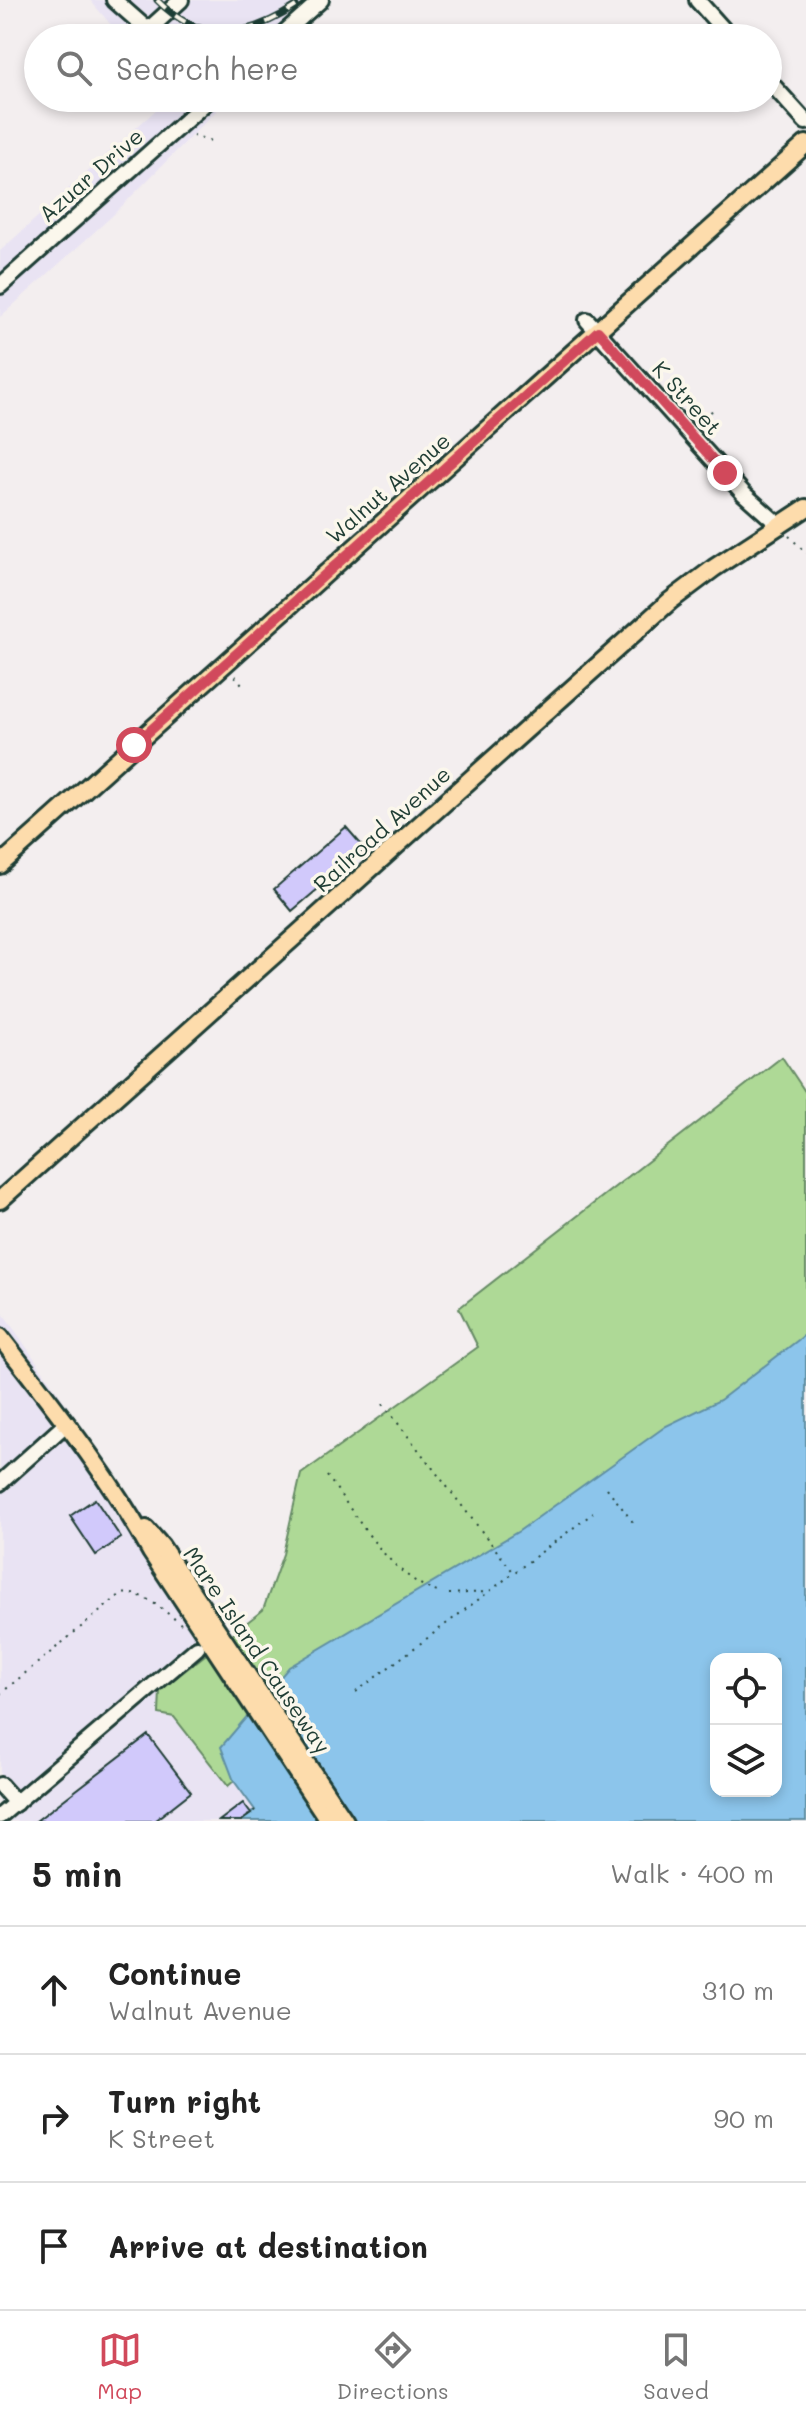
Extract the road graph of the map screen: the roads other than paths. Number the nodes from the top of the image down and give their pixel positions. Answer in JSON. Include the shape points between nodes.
{"nodes":[{"id":1,"x":114,"y":0,"type":"edge"},
{"id":2,"x":181,"y":0,"type":"edge"},
{"id":3,"x":321,"y":0,"type":"edge"},
{"id":4,"x":697,"y":0,"type":"edge"},
{"id":5,"x":139,"y":24,"type":"edge"},
{"id":6,"x":159,"y":24,"type":"edge"},
{"id":7,"x":294,"y":24,"type":"edge"},
{"id":8,"x":718,"y":24,"type":"edge"},
{"id":9,"x":782,"y":95,"type":"edge"},
{"id":10,"x":196,"y":112,"type":"edge"},
{"id":11,"x":806,"y":122,"type":"edge"},
{"id":12,"x":806,"y":144,"type":"edge"},
{"id":13,"x":0,"y":286,"type":"edge"},
{"id":14,"x":592,"y":325,"type":"junction"},
{"id":15,"x":806,"y":508,"type":"edge"},
{"id":16,"x":780,"y":526,"type":"junction"},
{"id":17,"x":0,"y":865,"type":"edge"},
{"id":18,"x":0,"y":1200,"type":"edge"},
{"id":19,"x":0,"y":1337,"type":"edge"},
{"id":20,"x":0,"y":1354,"type":"edge"},
{"id":21,"x":19,"y":1362,"type":"junction"},
{"id":22,"x":67,"y":1423,"type":"junction"},
{"id":23,"x":0,"y":1483,"type":"edge"},
{"id":24,"x":156,"y":1549,"type":"junction"},
{"id":25,"x":197,"y":1648,"type":"dead end"},
{"id":26,"x":0,"y":1785,"type":"edge"},
{"id":27,"x":16,"y":1803,"type":"junction"},
{"id":28,"x":0,"y":1816,"type":"edge"},
{"id":29,"x":329,"y":1821,"type":"edge"},
{"id":30,"x":345,"y":1821,"type":"edge"}],
"edges":[{"from":1,"to":5,"type":"street"},
{"from":2,"to":6,"type":"street"},
{"from":3,"to":7,"type":"street"},
{"from":4,"to":8,"type":"street"},
{"from":9,"to":11,"type":"street"},
{"from":10,"to":13,"type":"street","name":"Azuar Drive"},
{"from":12,"to":14,"type":"main road","name":"Walnut Avenue"},
{"from":14,"to":16,"type":"street","name":"K Street","via":[[744,494]]},
{"from":14,"to":17,"type":"main road","name":"Walnut Avenue"},
{"from":15,"to":16,"type":"main road","name":"Railroad Avenue"},
{"from":16,"to":18,"type":"main road","name":"Railroad Avenue","via":[[670,601]]},
{"from":19,"to":21,"type":"main road","name":"Mare Island Causeway"},
{"from":20,"to":21,"type":"main road"},
{"from":21,"to":22,"type":"main road","name":"Mare Island Causeway"},
{"from":22,"to":23,"type":"street"},
{"from":22,"to":24,"type":"main road","name":"Mare Island Causeway"},
{"from":24,"to":29,"type":"main road","name":"Mare Island Causeway"},
{"from":24,"to":30,"type":"main road","name":"Mare Island Causeway"},
{"from":25,"to":27,"type":"street"},
{"from":26,"to":27,"type":"street"},
{"from":27,"to":28,"type":"street"}]}
